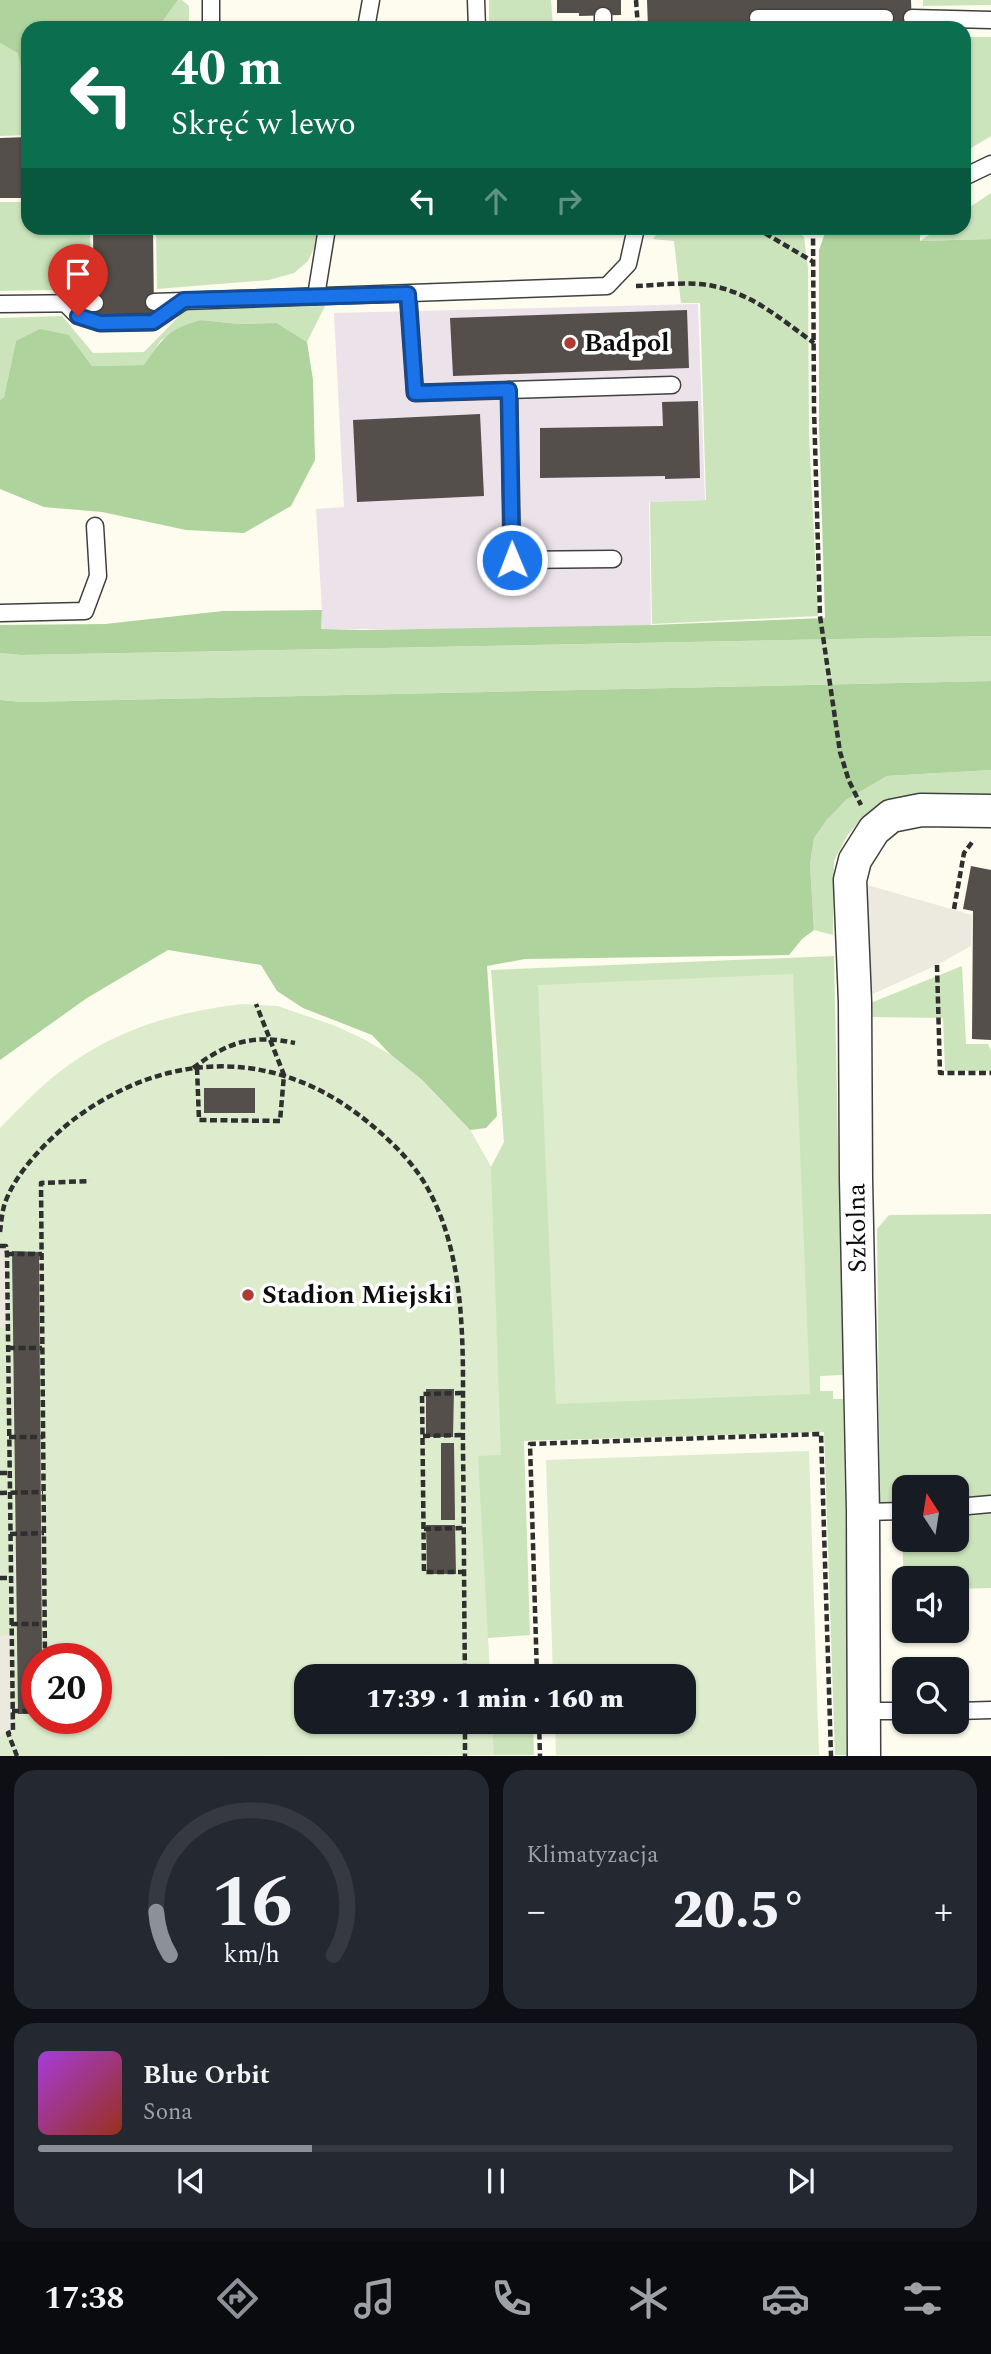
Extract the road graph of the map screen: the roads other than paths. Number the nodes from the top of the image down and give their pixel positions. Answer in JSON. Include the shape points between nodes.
{"nodes":[{"id":1,"x":211,"y":0,"type":"edge"},
{"id":2,"x":371,"y":0,"type":"edge"},
{"id":3,"x":477,"y":0,"type":"edge"},
{"id":4,"x":758,"y":18,"type":"dead end"},
{"id":5,"x":885,"y":18,"type":"dead end"},
{"id":6,"x":912,"y":18,"type":"dead end"},
{"id":7,"x":991,"y":20,"type":"edge"},
{"id":8,"x":211,"y":21,"type":"edge"},
{"id":9,"x":367,"y":21,"type":"edge"},
{"id":10,"x":477,"y":21,"type":"edge"},
{"id":11,"x":991,"y":164,"type":"edge"},
{"id":12,"x":971,"y":174,"type":"edge"},
{"id":13,"x":326,"y":235,"type":"edge"},
{"id":14,"x":634,"y":235,"type":"edge"},
{"id":15,"x":408,"y":294,"type":"junction"},
{"id":16,"x":316,"y":296,"type":"junction"},
{"id":17,"x":184,"y":300,"type":"junction"},
{"id":18,"x":154,"y":302,"type":"dead end"},
{"id":19,"x":95,"y":303,"type":"dead end"},
{"id":20,"x":0,"y":304,"type":"edge"},
{"id":21,"x":66,"y":304,"type":"junction"},
{"id":22,"x":672,"y":385,"type":"dead end"},
{"id":23,"x":509,"y":390,"type":"junction"},
{"id":24,"x":95,"y":526,"type":"dead end"},
{"id":25,"x":613,"y":559,"type":"dead end"},
{"id":26,"x":0,"y":613,"type":"edge"},
{"id":27,"x":991,"y":811,"type":"edge"},
{"id":28,"x":991,"y":1504,"type":"edge"},
{"id":29,"x":970,"y":1506,"type":"edge"},
{"id":30,"x":892,"y":1511,"type":"edge"},
{"id":31,"x":863,"y":1512,"type":"junction"},
{"id":32,"x":991,"y":1710,"type":"edge"},
{"id":33,"x":864,"y":1711,"type":"junction"},
{"id":34,"x":969,"y":1711,"type":"edge"},
{"id":35,"x":892,"y":1712,"type":"edge"},
{"id":36,"x":864,"y":1755,"type":"edge"}],
"edges":[{"from":1,"to":8,"type":"lane"},
{"from":2,"to":9,"type":"lane"},
{"from":3,"to":10,"type":"lane"},
{"from":4,"to":5,"type":"lane"},
{"from":6,"to":7,"type":"lane"},
{"from":11,"to":12,"type":"lane"},
{"from":13,"to":16,"type":"lane"},
{"from":14,"to":15,"type":"lane","via":[[628,264],[607,286]]},
{"from":15,"to":16,"type":"lane"},
{"from":15,"to":23,"type":"lane","via":[[415,393]]},
{"from":16,"to":17,"type":"lane"},
{"from":17,"to":18,"type":"lane"},
{"from":17,"to":21,"type":"lane","via":[[153,322],[100,323],[78,316]]},
{"from":19,"to":21,"type":"lane"},
{"from":20,"to":21,"type":"lane"},
{"from":22,"to":23,"type":"lane"},
{"from":23,"to":25,"type":"lane","via":[[512,560]]},
{"from":24,"to":26,"type":"lane","via":[[97,576],[85,611]]},
{"from":27,"to":31,"type":"street","name":"Szkolna","via":[[921,810],[891,816],[874,830],[855,860],[850,880]]},
{"from":28,"to":29,"type":"lane"},
{"from":30,"to":31,"type":"lane"},
{"from":31,"to":33,"type":"street","name":"Szkolna"},
{"from":32,"to":34,"type":"lane"},
{"from":33,"to":35,"type":"lane"},
{"from":33,"to":36,"type":"street","name":"Szkolna"}]}
